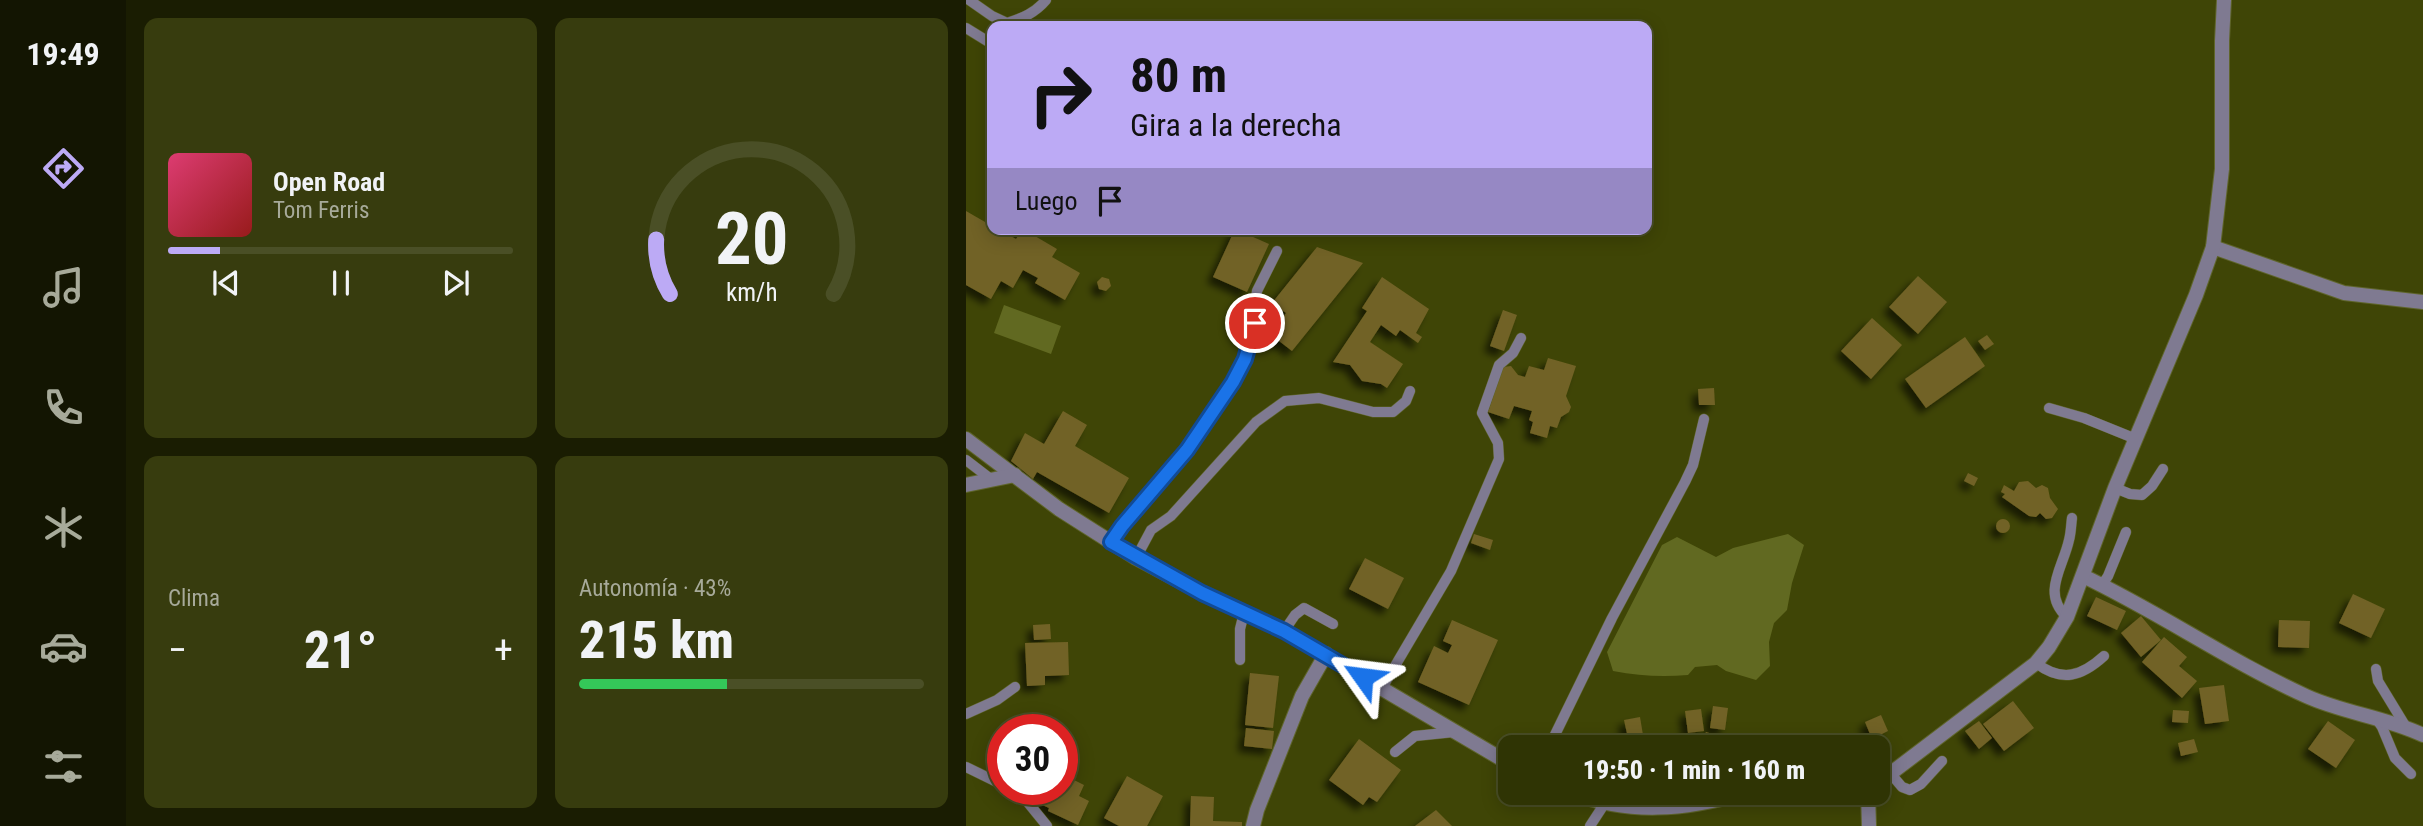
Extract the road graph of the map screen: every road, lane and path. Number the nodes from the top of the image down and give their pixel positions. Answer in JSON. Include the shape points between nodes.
{"nodes":[{"id":1,"x":969,"y":0,"type":"edge"},
{"id":2,"x":1046,"y":0,"type":"edge"},
{"id":3,"x":2224,"y":0,"type":"edge"},
{"id":4,"x":1003,"y":21,"type":"edge"},
{"id":5,"x":1012,"y":21,"type":"edge"},
{"id":6,"x":966,"y":28,"type":"edge"},
{"id":7,"x":987,"y":41,"type":"edge"},
{"id":8,"x":2213,"y":247,"type":"junction"},
{"id":9,"x":1277,"y":251,"type":"dead end"},
{"id":10,"x":2423,"y":302,"type":"edge"},
{"id":11,"x":1521,"y":338,"type":"dead end"},
{"id":12,"x":1410,"y":391,"type":"dead end"},
{"id":13,"x":2049,"y":408,"type":"dead end"},
{"id":14,"x":1703,"y":419,"type":"dead end"},
{"id":15,"x":966,"y":439,"type":"edge"},
{"id":16,"x":2136,"y":439,"type":"junction"},
{"id":17,"x":966,"y":460,"type":"edge"},
{"id":18,"x":2163,"y":469,"type":"dead end"},
{"id":19,"x":1015,"y":475,"type":"junction"},
{"id":20,"x":992,"y":480,"type":"junction"},
{"id":21,"x":966,"y":485,"type":"edge"},
{"id":22,"x":2115,"y":488,"type":"junction"},
{"id":23,"x":2072,"y":518,"type":"dead end"},
{"id":24,"x":2126,"y":532,"type":"dead end"},
{"id":25,"x":1111,"y":542,"type":"junction"},
{"id":26,"x":1136,"y":558,"type":"junction"},
{"id":27,"x":2083,"y":576,"type":"junction"},
{"id":28,"x":2102,"y":585,"type":"junction"},
{"id":29,"x":1244,"y":612,"type":"junction"},
{"id":30,"x":2067,"y":617,"type":"junction"},
{"id":31,"x":1333,"y":624,"type":"dead end"},
{"id":32,"x":1284,"y":631,"type":"junction"},
{"id":33,"x":1326,"y":654,"type":"junction"},
{"id":34,"x":2104,"y":656,"type":"dead end"},
{"id":35,"x":1240,"y":660,"type":"dead end"},
{"id":36,"x":2036,"y":663,"type":"junction"},
{"id":37,"x":2376,"y":669,"type":"dead end"},
{"id":38,"x":1015,"y":687,"type":"dead end"},
{"id":39,"x":1382,"y":688,"type":"junction"},
{"id":40,"x":966,"y":714,"type":"edge"},
{"id":41,"x":2375,"y":717,"type":"junction"},
{"id":42,"x":2406,"y":727,"type":"junction"},
{"id":43,"x":1454,"y":732,"type":"junction"},
{"id":44,"x":1555,"y":735,"type":"edge"},
{"id":45,"x":2423,"y":735,"type":"edge"},
{"id":46,"x":1395,"y":752,"type":"dead end"},
{"id":47,"x":1498,"y":757,"type":"edge"},
{"id":48,"x":1942,"y":761,"type":"dead end"},
{"id":49,"x":966,"y":767,"type":"edge"},
{"id":50,"x":2411,"y":774,"type":"dead end"},
{"id":51,"x":1891,"y":775,"type":"joint"},
{"id":52,"x":987,"y":777,"type":"edge"},
{"id":53,"x":1030,"y":805,"type":"edge"},
{"id":54,"x":1612,"y":805,"type":"edge"},
{"id":55,"x":1626,"y":805,"type":"edge"},
{"id":56,"x":1689,"y":805,"type":"edge"},
{"id":57,"x":1868,"y":805,"type":"edge"},
{"id":58,"x":1047,"y":826,"type":"edge"},
{"id":59,"x":1253,"y":826,"type":"edge"},
{"id":60,"x":1590,"y":826,"type":"edge"},
{"id":61,"x":1869,"y":826,"type":"edge"}],
"edges":[{"from":1,"to":4,"type":"lane"},
{"from":2,"to":5,"type":"lane","via":[[1039,9]]},
{"from":3,"to":8,"type":"street","via":[[2222,169]]},
{"from":6,"to":7,"type":"lane"},
{"from":8,"to":10,"type":"street","via":[[2344,293]]},
{"from":8,"to":16,"type":"street"},
{"from":9,"to":25,"type":"lane","via":[[1257,291],[1251,337],[1233,382],[1187,450]]},
{"from":11,"to":39,"type":"lane","via":[[1499,365],[1482,413],[1498,443],[1499,459],[1451,571]]},
{"from":12,"to":26,"type":"lane","via":[[1393,412],[1373,412],[1319,398],[1285,401],[1256,422],[1171,516],[1151,530]]},
{"from":13,"to":16,"type":"lane"},
{"from":14,"to":44,"type":"lane","via":[[1693,465]]},
{"from":15,"to":19,"type":"street"},
{"from":16,"to":22,"type":"street"},
{"from":17,"to":20,"type":"lane"},
{"from":18,"to":22,"type":"lane","via":[[2142,495]]},
{"from":19,"to":20,"type":"street"},
{"from":19,"to":25,"type":"street"},
{"from":20,"to":21,"type":"street"},
{"from":22,"to":27,"type":"street"},
{"from":23,"to":30,"type":"lane","via":[[2054,589],[2058,609]]},
{"from":24,"to":28,"type":"lane"},
{"from":25,"to":26,"type":"street"},
{"from":26,"to":29,"type":"street"},
{"from":27,"to":28,"type":"street"},
{"from":27,"to":30,"type":"street"},
{"from":28,"to":41,"type":"street","via":[[2279,683]]},
{"from":29,"to":32,"type":"street"},
{"from":29,"to":35,"type":"lane"},
{"from":30,"to":36,"type":"street"},
{"from":31,"to":32,"type":"lane","via":[[1304,608]]},
{"from":32,"to":33,"type":"street"},
{"from":33,"to":39,"type":"street"},
{"from":33,"to":59,"type":"street","via":[[1302,696]]},
{"from":34,"to":36,"type":"lane","via":[[2081,673],[2061,675]]},
{"from":36,"to":51,"type":"street"},
{"from":37,"to":42,"type":"lane","via":[[2378,681]]},
{"from":38,"to":40,"type":"lane","via":[[997,701]]},
{"from":39,"to":43,"type":"street"},
{"from":41,"to":42,"type":"street"},
{"from":41,"to":50,"type":"lane","via":[[2395,758]]},
{"from":42,"to":45,"type":"street"},
{"from":43,"to":46,"type":"lane","via":[[1415,736]]},
{"from":43,"to":47,"type":"street"},
{"from":48,"to":51,"type":"lane","via":[[1910,790]]},
{"from":49,"to":52,"type":"lane"},
{"from":53,"to":58,"type":"lane"},
{"from":54,"to":60,"type":"lane"},
{"from":55,"to":56,"type":"street","via":[[1636,809]]},
{"from":57,"to":61,"type":"street"}]}
